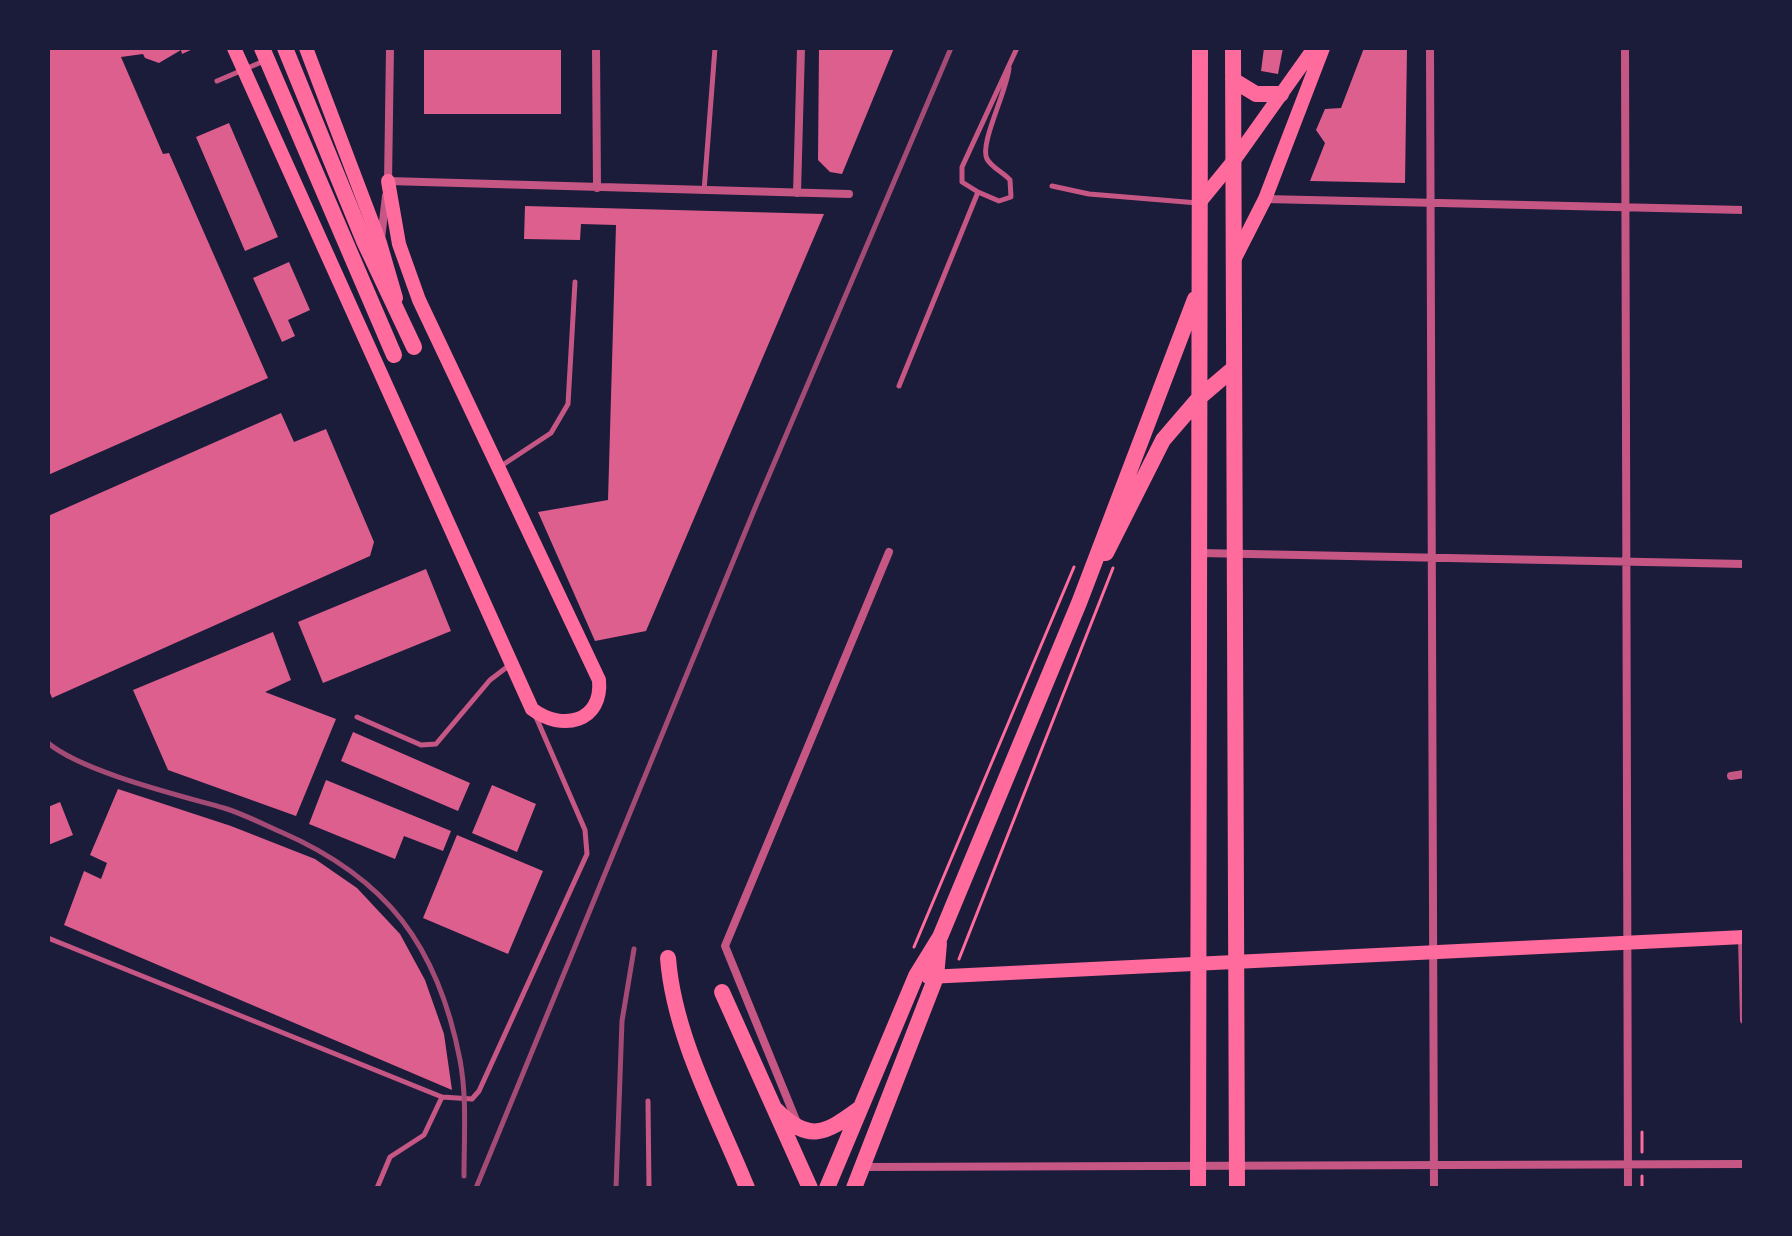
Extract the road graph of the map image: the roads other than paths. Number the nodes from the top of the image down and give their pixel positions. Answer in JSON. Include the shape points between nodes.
{"nodes":[{"id":1,"x":234,"y":48,"type":"edge"},
{"id":2,"x":285,"y":48,"type":"edge"},
{"id":3,"x":306,"y":48,"type":"edge"},
{"id":4,"x":390,"y":48,"type":"edge"},
{"id":5,"x":596,"y":48,"type":"edge"},
{"id":6,"x":715,"y":48,"type":"edge"},
{"id":7,"x":801,"y":48,"type":"edge"},
{"id":8,"x":1017,"y":48,"type":"edge"},
{"id":9,"x":1200,"y":48,"type":"edge"},
{"id":10,"x":1233,"y":48,"type":"edge"},
{"id":11,"x":1314,"y":48,"type":"edge"},
{"id":12,"x":1323,"y":48,"type":"edge"},
{"id":13,"x":1430,"y":48,"type":"edge"},
{"id":14,"x":1625,"y":48,"type":"edge"},
{"id":15,"x":264,"y":54,"type":"edge"},
{"id":16,"x":1010,"y":63,"type":"junction"},
{"id":17,"x":243,"y":70,"type":"junction"},
{"id":18,"x":1233,"y":80,"type":"junction"},
{"id":19,"x":217,"y":81,"type":"dead end"},
{"id":20,"x":1281,"y":94,"type":"junction"},
{"id":21,"x":1235,"y":159,"type":"junction"},
{"id":22,"x":388,"y":181,"type":"junction"},
{"id":23,"x":1052,"y":186,"type":"dead end"},
{"id":24,"x":597,"y":188,"type":"junction"},
{"id":25,"x":704,"y":191,"type":"junction"},
{"id":26,"x":978,"y":192,"type":"junction"},
{"id":27,"x":797,"y":193,"type":"junction"},
{"id":28,"x":849,"y":194,"type":"dead end"},
{"id":29,"x":1265,"y":199,"type":"junction"},
{"id":30,"x":1430,"y":202,"type":"junction"},
{"id":31,"x":1199,"y":203,"type":"junction"},
{"id":32,"x":1626,"y":207,"type":"junction"},
{"id":33,"x":1744,"y":210,"type":"edge"},
{"id":34,"x":380,"y":243,"type":"junction"},
{"id":35,"x":1234,"y":260,"type":"junction"},
{"id":36,"x":575,"y":282,"type":"dead end"},
{"id":37,"x":1199,"y":290,"type":"junction"},
{"id":38,"x":410,"y":340,"type":"joint"},
{"id":39,"x":394,"y":355,"type":"dead end"},
{"id":40,"x":1234,"y":368,"type":"junction"},
{"id":41,"x":899,"y":386,"type":"dead end"},
{"id":42,"x":1200,"y":397,"type":"junction"},
{"id":43,"x":499,"y":467,"type":"junction"},
{"id":44,"x":889,"y":552,"type":"dead end"},
{"id":45,"x":1199,"y":553,"type":"junction"},
{"id":46,"x":1235,"y":553,"type":"junction"},
{"id":47,"x":1432,"y":558,"type":"junction"},
{"id":48,"x":1627,"y":562,"type":"junction"},
{"id":49,"x":1744,"y":564,"type":"edge"},
{"id":50,"x":1079,"y":603,"type":"junction"},
{"id":51,"x":512,"y":664,"type":"junction"},
{"id":52,"x":532,"y":709,"type":"junction"},
{"id":53,"x":357,"y":717,"type":"dead end"},
{"id":54,"x":1744,"y":774,"type":"edge"},
{"id":55,"x":1731,"y":776,"type":"dead end"},
{"id":56,"x":940,"y":937,"type":"junction"},
{"id":57,"x":1743,"y":937,"type":"edge"},
{"id":58,"x":48,"y":938,"type":"edge"},
{"id":59,"x":1628,"y":943,"type":"junction"},
{"id":60,"x":1433,"y":953,"type":"junction"},
{"id":61,"x":668,"y":958,"type":"dead end"},
{"id":62,"x":1237,"y":963,"type":"junction"},
{"id":63,"x":1197,"y":965,"type":"junction"},
{"id":64,"x":916,"y":976,"type":"junction"},
{"id":65,"x":944,"y":977,"type":"junction"},
{"id":66,"x":722,"y":992,"type":"dead end"},
{"id":67,"x":1744,"y":1020,"type":"edge"},
{"id":68,"x":442,"y":1097,"type":"junction"},
{"id":69,"x":648,"y":1101,"type":"dead end"},
{"id":70,"x":769,"y":1102,"type":"junction"},
{"id":71,"x":860,"y":1108,"type":"junction"},
{"id":72,"x":800,"y":1129,"type":"junction"},
{"id":73,"x":1628,"y":1164,"type":"junction"},
{"id":74,"x":1744,"y":1164,"type":"edge"},
{"id":75,"x":1434,"y":1165,"type":"junction"},
{"id":76,"x":1198,"y":1166,"type":"junction"},
{"id":77,"x":1238,"y":1166,"type":"junction"},
{"id":78,"x":863,"y":1167,"type":"junction"},
{"id":79,"x":377,"y":1188,"type":"edge"},
{"id":80,"x":649,"y":1188,"type":"edge"},
{"id":81,"x":747,"y":1188,"type":"edge"},
{"id":82,"x":810,"y":1188,"type":"edge"},
{"id":83,"x":827,"y":1188,"type":"edge"},
{"id":84,"x":854,"y":1188,"type":"edge"},
{"id":85,"x":1198,"y":1188,"type":"edge"},
{"id":86,"x":1237,"y":1188,"type":"edge"},
{"id":87,"x":1434,"y":1188,"type":"edge"},
{"id":88,"x":1628,"y":1188,"type":"edge"}],
"edges":[{"from":1,"to":17,"type":"main road"},
{"from":2,"to":38,"type":"main road"},
{"from":3,"to":34,"type":"main road"},
{"from":4,"to":22,"type":"street"},
{"from":5,"to":24,"type":"street"},
{"from":6,"to":25,"type":"lane"},
{"from":7,"to":27,"type":"street"},
{"from":8,"to":16,"type":"lane"},
{"from":9,"to":31,"type":"main road"},
{"from":10,"to":18,"type":"main road"},
{"from":11,"to":20,"type":"main road"},
{"from":12,"to":29,"type":"main road"},
{"from":13,"to":30,"type":"street"},
{"from":14,"to":32,"type":"street"},
{"from":15,"to":17,"type":"lane"},
{"from":15,"to":39,"type":"main road"},
{"from":16,"to":26,"type":"lane","via":[[959,175]]},
{"from":16,"to":26,"type":"lane","via":[[1005,94],[984,150],[987,161],[1010,180],[1011,197],[999,201]]},
{"from":17,"to":19,"type":"lane"},
{"from":17,"to":51,"type":"main road"},
{"from":18,"to":20,"type":"main road","via":[[1256,94]]},
{"from":18,"to":21,"type":"main road"},
{"from":20,"to":21,"type":"main road"},
{"from":21,"to":31,"type":"main road"},
{"from":21,"to":35,"type":"main road"},
{"from":22,"to":24,"type":"street"},
{"from":22,"to":34,"type":"street"},
{"from":22,"to":43,"type":"main road","via":[[406,266]]},
{"from":23,"to":31,"type":"lane"},
{"from":24,"to":25,"type":"street"},
{"from":25,"to":27,"type":"street"},
{"from":26,"to":41,"type":"lane"},
{"from":27,"to":28,"type":"street"},
{"from":29,"to":30,"type":"street"},
{"from":29,"to":35,"type":"main road"},
{"from":30,"to":32,"type":"street"},
{"from":30,"to":47,"type":"street"},
{"from":31,"to":37,"type":"main road"},
{"from":32,"to":33,"type":"street"},
{"from":32,"to":48,"type":"street"},
{"from":34,"to":38,"type":"main road"},
{"from":35,"to":40,"type":"main road"},
{"from":36,"to":43,"type":"lane","via":[[568,404],[551,433]]},
{"from":37,"to":42,"type":"main road"},
{"from":37,"to":50,"type":"main road"},
{"from":40,"to":42,"type":"main road"},
{"from":40,"to":46,"type":"main road"},
{"from":42,"to":45,"type":"main road"},
{"from":42,"to":50,"type":"main road","via":[[1163,440]]},
{"from":43,"to":52,"type":"main road","via":[[599,680],[597,703],[583,718],[558,722]]},
{"from":44,"to":72,"type":"street","via":[[725,946]]},
{"from":45,"to":46,"type":"street"},
{"from":45,"to":63,"type":"main road"},
{"from":46,"to":47,"type":"street"},
{"from":46,"to":62,"type":"main road"},
{"from":47,"to":48,"type":"street"},
{"from":47,"to":60,"type":"street"},
{"from":48,"to":49,"type":"street"},
{"from":48,"to":59,"type":"street"},
{"from":50,"to":56,"type":"main road"},
{"from":51,"to":52,"type":"main road"},
{"from":51,"to":53,"type":"lane","via":[[490,680],[436,744],[421,745]]},
{"from":52,"to":68,"type":"lane","via":[[585,830],[587,854],[479,1091],[464,1101]]},
{"from":54,"to":55,"type":"street"},
{"from":56,"to":64,"type":"main road"},
{"from":56,"to":65,"type":"main road"},
{"from":57,"to":59,"type":"main road"},
{"from":57,"to":67,"type":"street"},
{"from":58,"to":68,"type":"lane"},
{"from":59,"to":60,"type":"main road"},
{"from":59,"to":73,"type":"street"},
{"from":60,"to":62,"type":"main road"},
{"from":60,"to":75,"type":"street"},
{"from":61,"to":81,"type":"main road","via":[[688,1043]]},
{"from":62,"to":63,"type":"main road"},
{"from":62,"to":77,"type":"main road"},
{"from":63,"to":65,"type":"main road"},
{"from":63,"to":76,"type":"main road"},
{"from":64,"to":65,"type":"main road"},
{"from":64,"to":71,"type":"main road"},
{"from":65,"to":78,"type":"main road"},
{"from":66,"to":70,"type":"main road"},
{"from":68,"to":79,"type":"lane","via":[[424,1135],[390,1157]]},
{"from":69,"to":80,"type":"lane"},
{"from":70,"to":72,"type":"main road"},
{"from":70,"to":82,"type":"main road"},
{"from":71,"to":72,"type":"main road","via":[[828,1130]]},
{"from":71,"to":83,"type":"main road"},
{"from":73,"to":74,"type":"street"},
{"from":73,"to":75,"type":"street"},
{"from":73,"to":88,"type":"street"},
{"from":75,"to":77,"type":"street"},
{"from":75,"to":87,"type":"street"},
{"from":76,"to":77,"type":"street"},
{"from":76,"to":78,"type":"street"},
{"from":76,"to":85,"type":"main road"},
{"from":77,"to":86,"type":"main road"},
{"from":78,"to":84,"type":"main road"}]}
